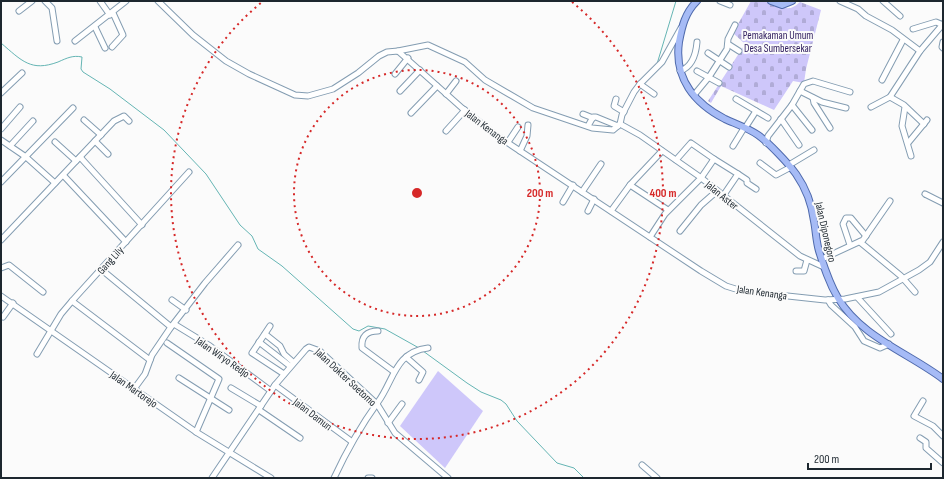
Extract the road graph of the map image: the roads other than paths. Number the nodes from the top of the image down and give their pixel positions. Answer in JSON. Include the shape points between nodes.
{"nodes":[{"id":1,"x":32,"y":1,"type":"edge"},
{"id":2,"x":45,"y":1,"type":"edge"},
{"id":3,"x":54,"y":1,"type":"edge"},
{"id":4,"x":100,"y":1,"type":"edge"},
{"id":5,"x":126,"y":1,"type":"edge"},
{"id":6,"x":158,"y":1,"type":"edge"},
{"id":7,"x":697,"y":1,"type":"edge"},
{"id":8,"x":720,"y":1,"type":"edge"},
{"id":9,"x":771,"y":1,"type":"edge"},
{"id":10,"x":792,"y":1,"type":"edge"},
{"id":11,"x":840,"y":1,"type":"edge"},
{"id":12,"x":883,"y":1,"type":"edge"},
{"id":13,"x":730,"y":5,"type":"dead end"},
{"id":14,"x":52,"y":8,"type":"junction"},
{"id":15,"x":19,"y":11,"type":"dead end"},
{"id":16,"x":112,"y":14,"type":"junction"},
{"id":17,"x":900,"y":16,"type":"dead end"},
{"id":18,"x":943,"y":24,"type":"edge"},
{"id":19,"x":735,"y":25,"type":"dead end"},
{"id":20,"x":95,"y":27,"type":"junction"},
{"id":21,"x":682,"y":27,"type":"junction"},
{"id":22,"x":913,"y":29,"type":"dead end"},
{"id":23,"x":903,"y":40,"type":"junction"},
{"id":24,"x":57,"y":41,"type":"dead end"},
{"id":25,"x":75,"y":41,"type":"dead end"},
{"id":26,"x":698,"y":42,"type":"dead end"},
{"id":27,"x":943,"y":42,"type":"edge"},
{"id":28,"x":728,"y":44,"type":"junction"},
{"id":29,"x":112,"y":47,"type":"dead end"},
{"id":30,"x":105,"y":48,"type":"dead end"},
{"id":31,"x":943,"y":48,"type":"edge"},
{"id":32,"x":398,"y":51,"type":"junction"},
{"id":33,"x":738,"y":51,"type":"dead end"},
{"id":34,"x":920,"y":51,"type":"junction"},
{"id":35,"x":708,"y":53,"type":"dead end"},
{"id":36,"x":408,"y":58,"type":"junction"},
{"id":37,"x":719,"y":60,"type":"junction"},
{"id":38,"x":729,"y":67,"type":"dead end"},
{"id":39,"x":420,"y":70,"type":"junction"},
{"id":40,"x":697,"y":70,"type":"dead end"},
{"id":41,"x":680,"y":71,"type":"junction"},
{"id":42,"x":22,"y":73,"type":"dead end"},
{"id":43,"x":395,"y":74,"type":"dead end"},
{"id":44,"x":709,"y":77,"type":"junction"},
{"id":45,"x":882,"y":80,"type":"dead end"},
{"id":46,"x":456,"y":81,"type":"dead end"},
{"id":47,"x":719,"y":83,"type":"dead end"},
{"id":48,"x":640,"y":84,"type":"junction"},
{"id":49,"x":437,"y":86,"type":"junction"},
{"id":50,"x":400,"y":91,"type":"dead end"},
{"id":51,"x":800,"y":91,"type":"junction"},
{"id":52,"x":850,"y":92,"type":"dead end"},
{"id":53,"x":1,"y":93,"type":"edge"},
{"id":54,"x":446,"y":94,"type":"junction"},
{"id":55,"x":654,"y":94,"type":"dead end"},
{"id":56,"x":694,"y":95,"type":"junction"},
{"id":57,"x":890,"y":97,"type":"junction"},
{"id":58,"x":813,"y":98,"type":"junction"},
{"id":59,"x":616,"y":99,"type":"dead end"},
{"id":60,"x":736,"y":99,"type":"dead end"},
{"id":61,"x":792,"y":105,"type":"junction"},
{"id":62,"x":20,"y":107,"type":"dead end"},
{"id":63,"x":871,"y":107,"type":"dead end"},
{"id":64,"x":905,"y":107,"type":"junction"},
{"id":65,"x":73,"y":108,"type":"dead end"},
{"id":66,"x":846,"y":108,"type":"dead end"},
{"id":67,"x":465,"y":110,"type":"junction"},
{"id":68,"x":756,"y":111,"type":"junction"},
{"id":69,"x":624,"y":112,"type":"junction"},
{"id":70,"x":411,"y":113,"type":"dead end"},
{"id":71,"x":584,"y":114,"type":"dead end"},
{"id":72,"x":593,"y":118,"type":"junction"},
{"id":73,"x":768,"y":118,"type":"dead end"},
{"id":74,"x":781,"y":119,"type":"junction"},
{"id":75,"x":84,"y":120,"type":"dead end"},
{"id":76,"x":33,"y":121,"type":"dead end"},
{"id":77,"x":129,"y":121,"type":"dead end"},
{"id":78,"x":528,"y":125,"type":"dead end"},
{"id":79,"x":619,"y":125,"type":"junction"},
{"id":80,"x":588,"y":126,"type":"junction"},
{"id":81,"x":518,"y":127,"type":"dead end"},
{"id":82,"x":744,"y":128,"type":"junction"},
{"id":83,"x":830,"y":128,"type":"dead end"},
{"id":84,"x":1,"y":129,"type":"edge"},
{"id":85,"x":812,"y":130,"type":"dead end"},
{"id":86,"x":446,"y":131,"type":"dead end"},
{"id":87,"x":101,"y":135,"type":"junction"},
{"id":88,"x":760,"y":136,"type":"junction"},
{"id":89,"x":768,"y":136,"type":"junction"},
{"id":90,"x":1,"y":140,"type":"edge"},
{"id":91,"x":95,"y":141,"type":"junction"},
{"id":92,"x":55,"y":142,"type":"dead end"},
{"id":93,"x":508,"y":142,"type":"junction"},
{"id":94,"x":766,"y":143,"type":"junction"},
{"id":95,"x":908,"y":144,"type":"junction"},
{"id":96,"x":799,"y":145,"type":"dead end"},
{"id":97,"x":10,"y":146,"type":"junction"},
{"id":98,"x":733,"y":146,"type":"dead end"},
{"id":99,"x":814,"y":150,"type":"dead end"},
{"id":100,"x":520,"y":151,"type":"junction"},
{"id":101,"x":662,"y":151,"type":"junction"},
{"id":102,"x":108,"y":154,"type":"dead end"},
{"id":103,"x":912,"y":156,"type":"dead end"},
{"id":104,"x":26,"y":157,"type":"junction"},
{"id":105,"x":78,"y":159,"type":"junction"},
{"id":106,"x":714,"y":159,"type":"junction"},
{"id":107,"x":676,"y":160,"type":"junction"},
{"id":108,"x":760,"y":163,"type":"dead end"},
{"id":109,"x":601,"y":164,"type":"dead end"},
{"id":110,"x":790,"y":166,"type":"junction"},
{"id":111,"x":189,"y":172,"type":"dead end"},
{"id":112,"x":738,"y":174,"type":"junction"},
{"id":113,"x":64,"y":176,"type":"junction"},
{"id":114,"x":701,"y":178,"type":"junction"},
{"id":115,"x":1,"y":182,"type":"edge"},
{"id":116,"x":56,"y":183,"type":"junction"},
{"id":117,"x":573,"y":185,"type":"junction"},
{"id":118,"x":630,"y":185,"type":"junction"},
{"id":119,"x":756,"y":190,"type":"dead end"},
{"id":120,"x":717,"y":191,"type":"junction"},
{"id":121,"x":582,"y":192,"type":"junction"},
{"id":122,"x":925,"y":194,"type":"dead end"},
{"id":123,"x":723,"y":196,"type":"junction"},
{"id":124,"x":594,"y":199,"type":"junction"},
{"id":125,"x":890,"y":201,"type":"dead end"},
{"id":126,"x":563,"y":202,"type":"dead end"},
{"id":127,"x":943,"y":203,"type":"edge"},
{"id":128,"x":668,"y":210,"type":"junction"},
{"id":129,"x":588,"y":211,"type":"dead end"},
{"id":130,"x":611,"y":211,"type":"junction"},
{"id":131,"x":142,"y":225,"type":"junction"},
{"id":132,"x":680,"y":231,"type":"dead end"},
{"id":133,"x":866,"y":236,"type":"junction"},
{"id":134,"x":650,"y":237,"type":"junction"},
{"id":135,"x":1,"y":240,"type":"edge"},
{"id":136,"x":126,"y":242,"type":"junction"},
{"id":137,"x":860,"y":242,"type":"junction"},
{"id":138,"x":943,"y":242,"type":"edge"},
{"id":139,"x":238,"y":245,"type":"dead end"},
{"id":140,"x":850,"y":246,"type":"junction"},
{"id":141,"x":822,"y":259,"type":"junction"},
{"id":142,"x":807,"y":260,"type":"junction"},
{"id":143,"x":824,"y":267,"type":"junction"},
{"id":144,"x":1,"y":268,"type":"edge"},
{"id":145,"x":102,"y":270,"type":"junction"},
{"id":146,"x":796,"y":271,"type":"dead end"},
{"id":147,"x":904,"y":279,"type":"junction"},
{"id":148,"x":43,"y":292,"type":"dead end"},
{"id":149,"x":915,"y":292,"type":"dead end"},
{"id":150,"x":1,"y":296,"type":"edge"},
{"id":151,"x":857,"y":297,"type":"junction"},
{"id":152,"x":839,"y":299,"type":"junction"},
{"id":153,"x":72,"y":300,"type":"junction"},
{"id":154,"x":172,"y":300,"type":"dead end"},
{"id":155,"x":826,"y":300,"type":"junction"},
{"id":156,"x":13,"y":303,"type":"junction"},
{"id":157,"x":186,"y":310,"type":"junction"},
{"id":158,"x":3,"y":317,"type":"dead end"},
{"id":159,"x":173,"y":326,"type":"junction"},
{"id":160,"x":270,"y":326,"type":"dead end"},
{"id":161,"x":52,"y":330,"type":"junction"},
{"id":162,"x":378,"y":331,"type":"dead end"},
{"id":163,"x":264,"y":334,"type":"junction"},
{"id":164,"x":891,"y":334,"type":"dead end"},
{"id":165,"x":259,"y":342,"type":"junction"},
{"id":166,"x":886,"y":343,"type":"junction"},
{"id":167,"x":167,"y":344,"type":"dead end"},
{"id":168,"x":423,"y":349,"type":"dead end"},
{"id":169,"x":37,"y":354,"type":"dead end"},
{"id":170,"x":406,"y":357,"type":"junction"},
{"id":171,"x":150,"y":360,"type":"junction"},
{"id":172,"x":292,"y":364,"type":"junction"},
{"id":173,"x":393,"y":371,"type":"junction"},
{"id":174,"x":284,"y":374,"type":"junction"},
{"id":175,"x":179,"y":378,"type":"dead end"},
{"id":176,"x":943,"y":379,"type":"edge"},
{"id":177,"x":419,"y":380,"type":"dead end"},
{"id":178,"x":275,"y":385,"type":"junction"},
{"id":179,"x":231,"y":388,"type":"dead end"},
{"id":180,"x":134,"y":389,"type":"junction"},
{"id":181,"x":271,"y":391,"type":"junction"},
{"id":182,"x":210,"y":398,"type":"junction"},
{"id":183,"x":923,"y":401,"type":"dead end"},
{"id":184,"x":377,"y":404,"type":"junction"},
{"id":185,"x":402,"y":404,"type":"dead end"},
{"id":186,"x":260,"y":408,"type":"junction"},
{"id":187,"x":229,"y":410,"type":"dead end"},
{"id":188,"x":388,"y":423,"type":"junction"},
{"id":189,"x":196,"y":432,"type":"junction"},
{"id":190,"x":943,"y":436,"type":"edge"},
{"id":191,"x":300,"y":438,"type":"dead end"},
{"id":192,"x":920,"y":438,"type":"dead end"},
{"id":193,"x":351,"y":441,"type":"junction"},
{"id":194,"x":229,"y":452,"type":"junction"},
{"id":195,"x":943,"y":462,"type":"edge"},
{"id":196,"x":642,"y":465,"type":"dead end"},
{"id":197,"x":260,"y":476,"type":"edge"},
{"id":198,"x":336,"y":477,"type":"edge"},
{"id":199,"x":212,"y":478,"type":"edge"},
{"id":200,"x":271,"y":478,"type":"edge"},
{"id":201,"x":368,"y":478,"type":"edge"},
{"id":202,"x":372,"y":478,"type":"edge"},
{"id":203,"x":448,"y":478,"type":"edge"},
{"id":204,"x":657,"y":478,"type":"edge"}],
"edges":[{"from":1,"to":15,"type":"street"},
{"from":2,"to":14,"type":"street"},
{"from":3,"to":14,"type":"street"},
{"from":4,"to":16,"type":"street"},
{"from":5,"to":16,"type":"street"},
{"from":6,"to":32,"type":"street","via":[[193,35],[226,61],[295,95],[308,96],[333,89],[379,56]]},
{"from":7,"to":21,"type":"main road","name":"Jalan Diponegoro","via":[[687,13]]},
{"from":8,"to":13,"type":"street"},
{"from":9,"to":10,"type":"main road","via":[[782,5]]},
{"from":11,"to":23,"type":"street","via":[[892,30]]},
{"from":12,"to":17,"type":"street"},
{"from":14,"to":24,"type":"street"},
{"from":16,"to":20,"type":"street"},
{"from":16,"to":29,"type":"street","via":[[123,35]]},
{"from":18,"to":22,"type":"street","via":[[936,22]]},
{"from":18,"to":34,"type":"street"},
{"from":19,"to":28,"type":"street"},
{"from":20,"to":25,"type":"street"},
{"from":20,"to":30,"type":"street"},
{"from":21,"to":41,"type":"main road","name":"Jalan Diponegoro","via":[[678,50]]},
{"from":21,"to":48,"type":"street","via":[[662,62]]},
{"from":23,"to":34,"type":"street"},
{"from":23,"to":45,"type":"street"},
{"from":26,"to":41,"type":"street","via":[[692,61]]},
{"from":27,"to":31,"type":"street"},
{"from":28,"to":33,"type":"street"},
{"from":28,"to":37,"type":"street"},
{"from":32,"to":36,"type":"street","name":"Jalan Kenanga"},
{"from":32,"to":80,"type":"street","via":[[428,45],[465,62],[485,80],[533,108]]},
{"from":34,"to":57,"type":"street"},
{"from":35,"to":37,"type":"street"},
{"from":36,"to":39,"type":"street","name":"Jalan Kenanga"},
{"from":36,"to":43,"type":"street"},
{"from":37,"to":38,"type":"street"},
{"from":37,"to":44,"type":"street"},
{"from":39,"to":49,"type":"street","name":"Jalan Kenanga"},
{"from":39,"to":50,"type":"street"},
{"from":40,"to":44,"type":"street"},
{"from":41,"to":56,"type":"main road","name":"Jalan Diponegoro"},
{"from":42,"to":53,"type":"street"},
{"from":44,"to":47,"type":"street"},
{"from":44,"to":56,"type":"street"},
{"from":46,"to":54,"type":"street"},
{"from":48,"to":55,"type":"street"},
{"from":48,"to":69,"type":"street"},
{"from":49,"to":54,"type":"street","name":"Jalan Kenanga"},
{"from":49,"to":70,"type":"street"},
{"from":51,"to":52,"type":"street","via":[[804,84],[813,82]]},
{"from":51,"to":58,"type":"street"},
{"from":51,"to":61,"type":"street"},
{"from":54,"to":67,"type":"street","name":"Jalan Kenanga"},
{"from":56,"to":82,"type":"main road","name":"Jalan Diponegoro","via":[[712,111]]},
{"from":57,"to":63,"type":"street"},
{"from":57,"to":64,"type":"street"},
{"from":58,"to":66,"type":"street"},
{"from":58,"to":83,"type":"street"},
{"from":59,"to":69,"type":"street","via":[[614,106]]},
{"from":60,"to":68,"type":"street"},
{"from":61,"to":74,"type":"street"},
{"from":61,"to":85,"type":"street"},
{"from":62,"to":84,"type":"street"},
{"from":64,"to":95,"type":"street","via":[[902,126],[904,139]]},
{"from":64,"to":95,"type":"street","via":[[926,122]]},
{"from":65,"to":104,"type":"street"},
{"from":67,"to":86,"type":"street"},
{"from":67,"to":93,"type":"street","name":"Jalan Kenanga"},
{"from":68,"to":73,"type":"street"},
{"from":68,"to":82,"type":"street"},
{"from":69,"to":79,"type":"street"},
{"from":71,"to":72,"type":"street","name":"Jalan Aster"},
{"from":72,"to":79,"type":"street","name":"Jalan Aster"},
{"from":72,"to":80,"type":"street"},
{"from":74,"to":89,"type":"street"},
{"from":74,"to":96,"type":"street"},
{"from":75,"to":87,"type":"street"},
{"from":76,"to":97,"type":"street"},
{"from":77,"to":87,"type":"street","via":[[122,116]]},
{"from":78,"to":100,"type":"street","via":[[527,136]]},
{"from":79,"to":80,"type":"street","via":[[611,131]]},
{"from":79,"to":101,"type":"street","name":"Jalan Aster","via":[[640,135]]},
{"from":81,"to":93,"type":"street"},
{"from":82,"to":88,"type":"main road","name":"Jalan Diponegoro"},
{"from":82,"to":98,"type":"street"},
{"from":87,"to":91,"type":"street"},
{"from":88,"to":89,"type":"street"},
{"from":88,"to":94,"type":"main road","name":"Jalan Diponegoro"},
{"from":89,"to":94,"type":"street"},
{"from":90,"to":97,"type":"street"},
{"from":91,"to":102,"type":"street"},
{"from":91,"to":105,"type":"street"},
{"from":92,"to":105,"type":"street"},
{"from":93,"to":100,"type":"street","name":"Jalan Kenanga"},
{"from":94,"to":110,"type":"main road","name":"Jalan Diponegoro"},
{"from":95,"to":103,"type":"street"},
{"from":97,"to":104,"type":"street"},
{"from":99,"to":110,"type":"street"},
{"from":100,"to":117,"type":"street","name":"Jalan Kenanga"},
{"from":101,"to":107,"type":"street","name":"Jalan Aster"},
{"from":101,"to":118,"type":"street"},
{"from":104,"to":115,"type":"street"},
{"from":104,"to":116,"type":"street"},
{"from":105,"to":113,"type":"street"},
{"from":105,"to":131,"type":"street","via":[[106,184]]},
{"from":106,"to":107,"type":"street","via":[[691,143]]},
{"from":106,"to":112,"type":"street"},
{"from":106,"to":114,"type":"street"},
{"from":107,"to":114,"type":"street","name":"Jalan Aster"},
{"from":108,"to":110,"type":"street","via":[[776,175]]},
{"from":109,"to":121,"type":"street"},
{"from":110,"to":141,"type":"main road","name":"Jalan Diponegoro","via":[[805,189],[813,213],[817,246]]},
{"from":111,"to":131,"type":"street","name":"Gang Lily"},
{"from":112,"to":119,"type":"street","via":[[747,179],[747,183]]},
{"from":112,"to":123,"type":"street"},
{"from":113,"to":116,"type":"street"},
{"from":113,"to":136,"type":"street"},
{"from":114,"to":120,"type":"street","name":"Jalan Aster"},
{"from":114,"to":128,"type":"street"},
{"from":116,"to":135,"type":"street"},
{"from":117,"to":121,"type":"street","name":"Jalan Kenanga"},
{"from":117,"to":126,"type":"street"},
{"from":118,"to":128,"type":"street"},
{"from":118,"to":130,"type":"street"},
{"from":120,"to":123,"type":"street","name":"Jalan Aster"},
{"from":120,"to":132,"type":"street","via":[[701,205]]},
{"from":121,"to":124,"type":"street","name":"Jalan Kenanga"},
{"from":122,"to":127,"type":"street"},
{"from":123,"to":142,"type":"street","name":"Jalan Aster"},
{"from":124,"to":129,"type":"street"},
{"from":124,"to":130,"type":"street","name":"Jalan Kenanga"},
{"from":125,"to":133,"type":"street"},
{"from":128,"to":134,"type":"street"},
{"from":130,"to":134,"type":"street","name":"Jalan Kenanga"},
{"from":131,"to":136,"type":"street","name":"Gang Lily"},
{"from":133,"to":137,"type":"street"},
{"from":133,"to":140,"type":"street","via":[[852,218],[846,218],[843,224]]},
{"from":134,"to":155,"type":"street","name":"Jalan Kenanga","via":[[701,271],[734,289]]},
{"from":136,"to":145,"type":"street","name":"Gang Lily"},
{"from":137,"to":140,"type":"street"},
{"from":137,"to":147,"type":"street"},
{"from":138,"to":147,"type":"street","name":"Jalan Kenanga","via":[[928,264]]},
{"from":139,"to":157,"type":"street","via":[[205,283]]},
{"from":140,"to":141,"type":"street"},
{"from":141,"to":143,"type":"main road","name":"Jalan Diponegoro"},
{"from":142,"to":143,"type":"street","name":"Jalan Aster"},
{"from":142,"to":146,"type":"street","via":[[804,271]]},
{"from":143,"to":152,"type":"main road","name":"Jalan Diponegoro"},
{"from":144,"to":148,"type":"street","via":[[9,265]]},
{"from":145,"to":153,"type":"street","name":"Gang Lily"},
{"from":145,"to":159,"type":"street","name":"Jalan Wiryo Redjo"},
{"from":147,"to":149,"type":"street"},
{"from":147,"to":151,"type":"street","name":"Jalan Kenanga","via":[[879,292]]},
{"from":150,"to":156,"type":"street","name":"Jalan Martorejo"},
{"from":151,"to":152,"type":"street","name":"Jalan Kenanga"},
{"from":151,"to":164,"type":"street"},
{"from":152,"to":155,"type":"street","name":"Jalan Kenanga"},
{"from":152,"to":166,"type":"main road","name":"Jalan Diponegoro","via":[[858,322]]},
{"from":153,"to":161,"type":"street","name":"Gang Lily"},
{"from":153,"to":171,"type":"street"},
{"from":154,"to":157,"type":"street"},
{"from":155,"to":166,"type":"street","via":[[855,327],[864,341],[880,348]]},
{"from":156,"to":158,"type":"street"},
{"from":156,"to":161,"type":"street","name":"Jalan Martorejo"},
{"from":157,"to":159,"type":"street"},
{"from":159,"to":171,"type":"street"},
{"from":159,"to":181,"type":"street","name":"Jalan Wiryo Redjo","via":[[210,346]]},
{"from":160,"to":163,"type":"street"},
{"from":161,"to":169,"type":"street","name":"Gang Lily"},
{"from":161,"to":180,"type":"street","name":"Jalan Martorejo"},
{"from":162,"to":173,"type":"street","via":[[366,334],[362,340],[362,348]]},
{"from":163,"to":165,"type":"street"},
{"from":163,"to":172,"type":"street","via":[[280,346]]},
{"from":165,"to":172,"type":"street"},
{"from":165,"to":174,"type":"street","via":[[253,354]]},
{"from":166,"to":176,"type":"main road","name":"Jalan Diponegoro","via":[[925,365]]},
{"from":167,"to":182,"type":"street","via":[[218,378],[219,381]]},
{"from":168,"to":170,"type":"street"},
{"from":170,"to":173,"type":"street"},
{"from":170,"to":177,"type":"street","via":[[423,372]]},
{"from":171,"to":180,"type":"street"},
{"from":172,"to":174,"type":"street"},
{"from":172,"to":184,"type":"street","name":"Jalan Dokter Soetomo","via":[[309,346],[320,351]]},
{"from":173,"to":184,"type":"street"},
{"from":174,"to":178,"type":"street"},
{"from":175,"to":182,"type":"street"},
{"from":178,"to":181,"type":"street"},
{"from":178,"to":193,"type":"street","name":"Jalan Damun"},
{"from":179,"to":186,"type":"street"},
{"from":180,"to":189,"type":"street","name":"Jalan Martorejo"},
{"from":181,"to":186,"type":"street"},
{"from":182,"to":187,"type":"street"},
{"from":182,"to":189,"type":"street"},
{"from":183,"to":190,"type":"street","via":[[914,416],[933,426]]},
{"from":184,"to":188,"type":"street","name":"Jalan Dokter Soetomo"},
{"from":184,"to":193,"type":"street"},
{"from":185,"to":188,"type":"street"},
{"from":186,"to":191,"type":"street"},
{"from":186,"to":194,"type":"street"},
{"from":188,"to":203,"type":"street","name":"Jalan Dokter Soetomo","via":[[395,433]]},
{"from":189,"to":194,"type":"street","name":"Jalan Martorejo"},
{"from":192,"to":195,"type":"street","via":[[926,442],[926,448]]},
{"from":193,"to":198,"type":"street"},
{"from":194,"to":197,"type":"street","name":"Jalan Martorejo"},
{"from":194,"to":199,"type":"street"},
{"from":196,"to":204,"type":"street"},
{"from":197,"to":200,"type":"street","name":"Jalan Martorejo"},
{"from":201,"to":202,"type":"street"}]}
